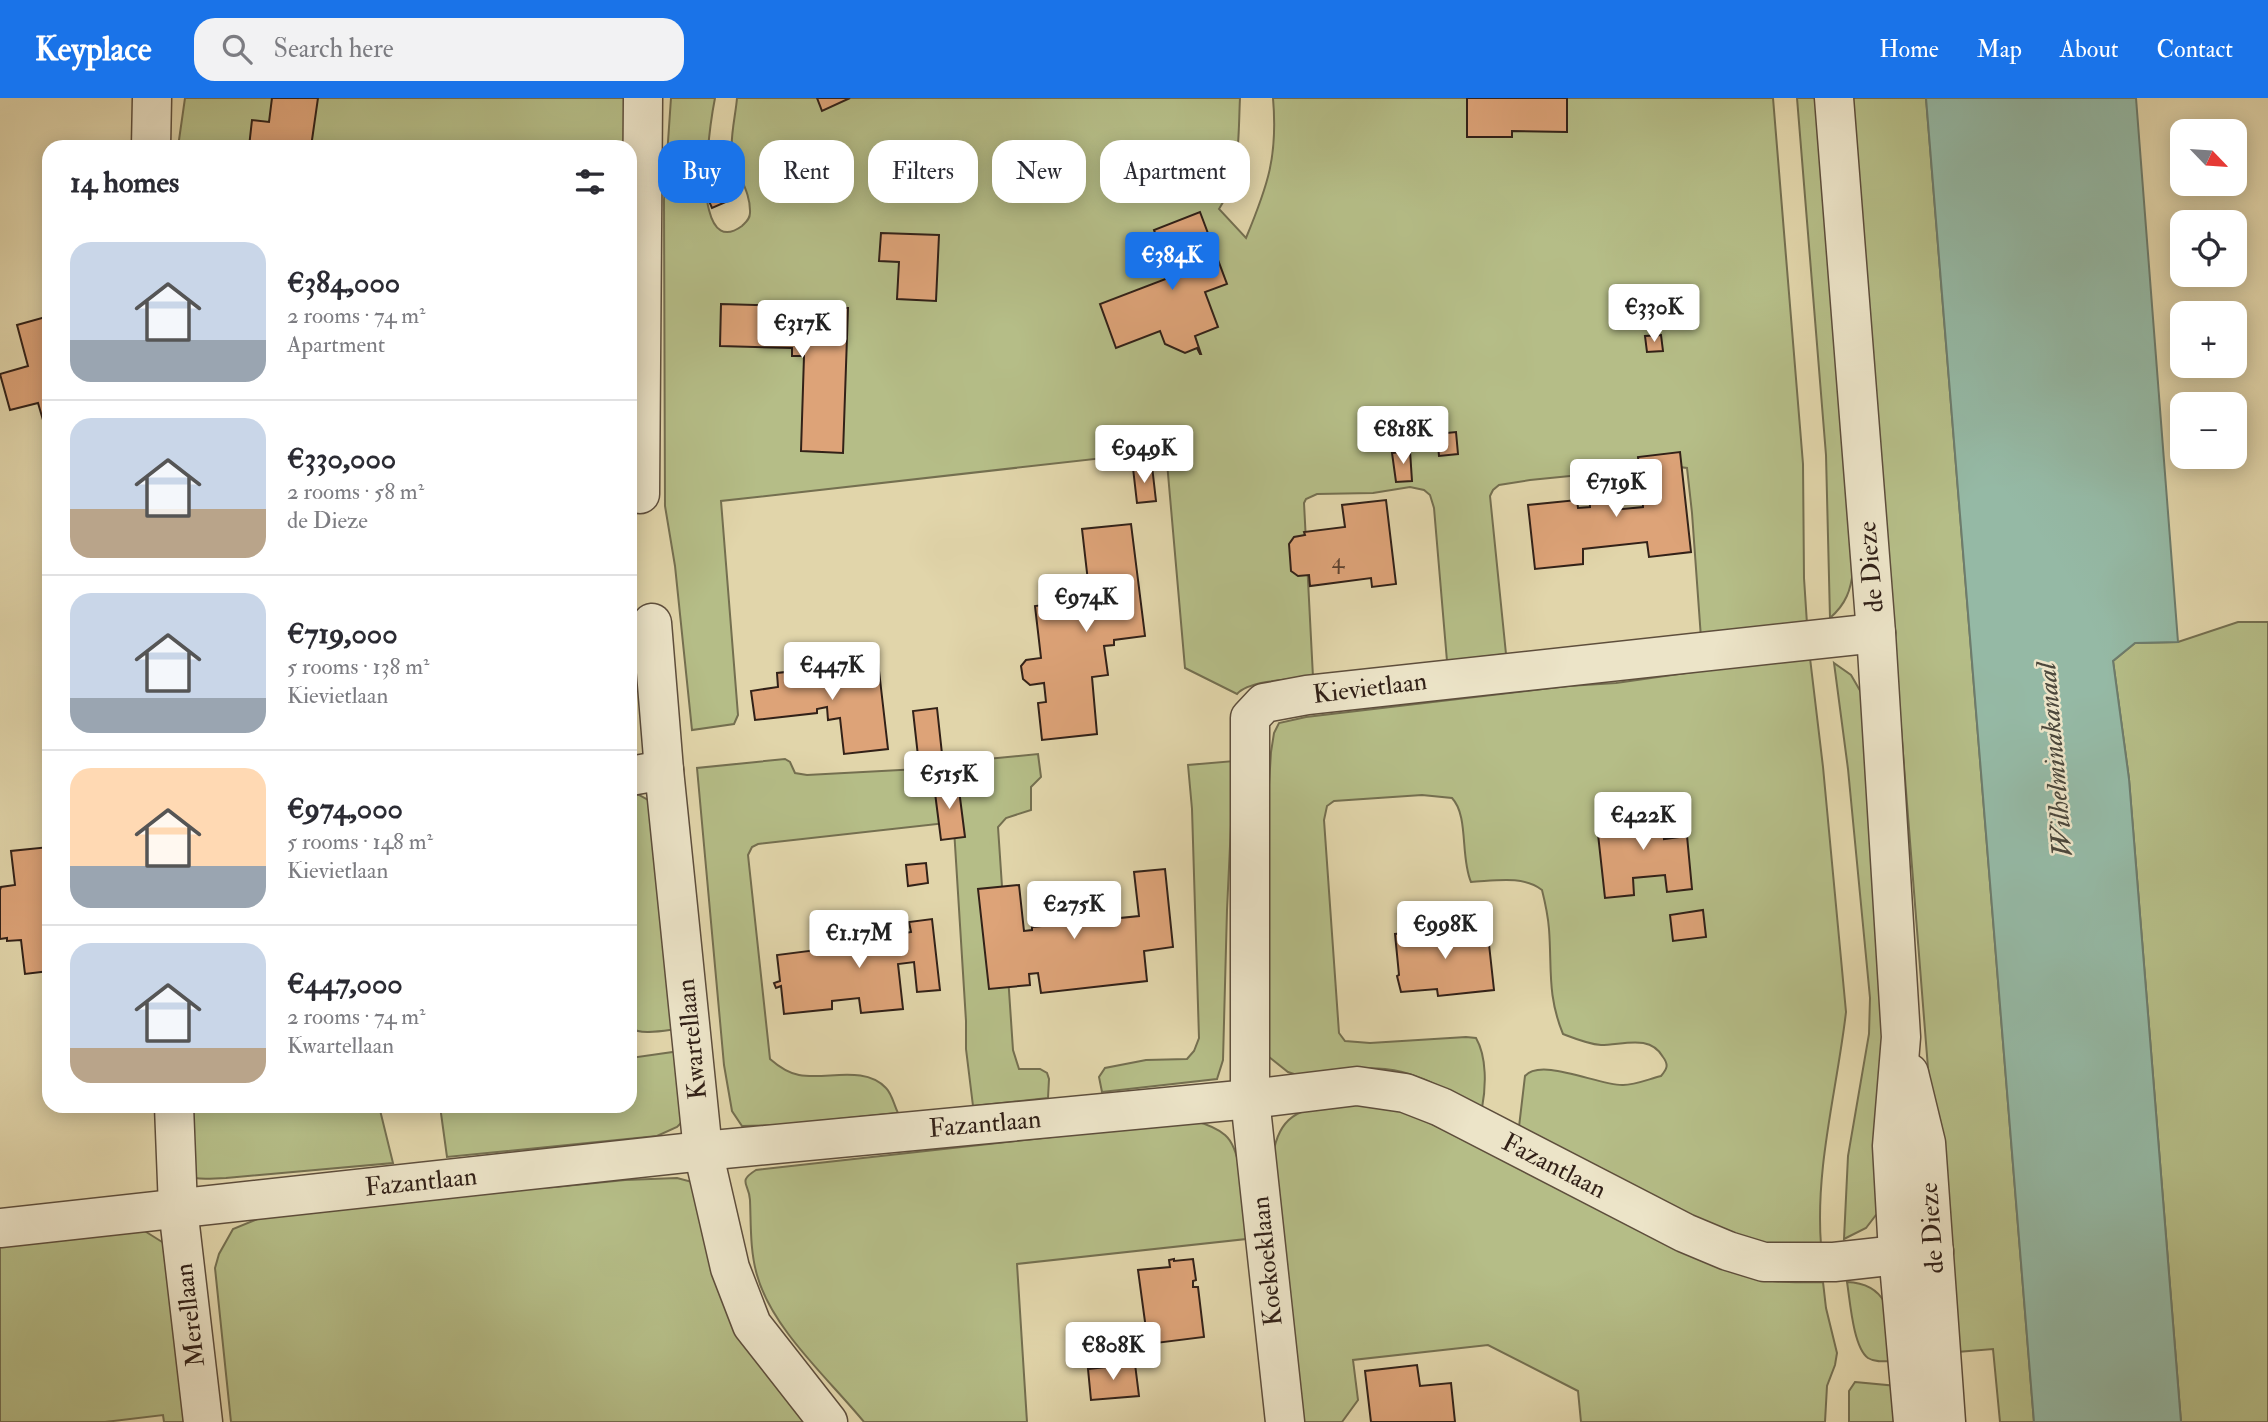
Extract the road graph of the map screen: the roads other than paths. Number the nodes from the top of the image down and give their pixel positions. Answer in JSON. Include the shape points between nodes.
{"nodes":[{"id":1,"x":152,"y":98,"type":"edge"},
{"id":2,"x":643,"y":98,"type":"edge"},
{"id":3,"x":1834,"y":98,"type":"edge"},
{"id":4,"x":151,"y":140,"type":"edge"},
{"id":5,"x":640,"y":494,"type":"dead end"},
{"id":6,"x":652,"y":623,"type":"dead end"},
{"id":7,"x":1876,"y":633,"type":"junction"},
{"id":8,"x":647,"y":773,"type":"edge"},
{"id":9,"x":1250,"y":1099,"type":"junction"},
{"id":10,"x":174,"y":1113,"type":"edge"},
{"id":11,"x":703,"y":1151,"type":"junction"},
{"id":12,"x":178,"y":1208,"type":"junction"},
{"id":13,"x":0,"y":1228,"type":"edge"},
{"id":14,"x":1916,"y":1252,"type":"junction"},
{"id":15,"x":203,"y":1422,"type":"edge"},
{"id":16,"x":828,"y":1422,"type":"edge"},
{"id":17,"x":1285,"y":1422,"type":"edge"},
{"id":18,"x":1913,"y":1422,"type":"edge"},
{"id":19,"x":1946,"y":1422,"type":"edge"}],
"edges":[{"from":1,"to":4,"type":"street"},
{"from":2,"to":5,"type":"street"},
{"from":3,"to":7,"type":"street","name":"de Dieze"},
{"from":6,"to":8,"type":"street","name":"Kwartellaan"},
{"from":7,"to":9,"type":"street","name":"Kievietlaan","via":[[1264,702],[1250,718]]},
{"from":7,"to":14,"type":"street","name":"de Dieze","via":[[1901,1037],[1926,1143]]},
{"from":8,"to":11,"type":"street","name":"Kwartellaan"},
{"from":9,"to":11,"type":"street","name":"Fazantlaan"},
{"from":9,"to":14,"type":"street","name":"Fazantlaan","via":[[1357,1086],[1405,1093],[1441,1107],[1685,1233],[1764,1262],[1834,1262]]},
{"from":9,"to":17,"type":"street","name":"Koekoeklaan"},
{"from":10,"to":12,"type":"street","name":"Merellaan"},
{"from":11,"to":12,"type":"street","name":"Fazantlaan"},
{"from":11,"to":16,"type":"street","name":"Kwartellaan","via":[[730,1268],[752,1325]]},
{"from":12,"to":13,"type":"street","name":"Fazantlaan"},
{"from":12,"to":15,"type":"street","name":"Merellaan"},
{"from":14,"to":18,"type":"street","name":"de Dieze"},
{"from":14,"to":19,"type":"street","name":"de Dieze"}]}
